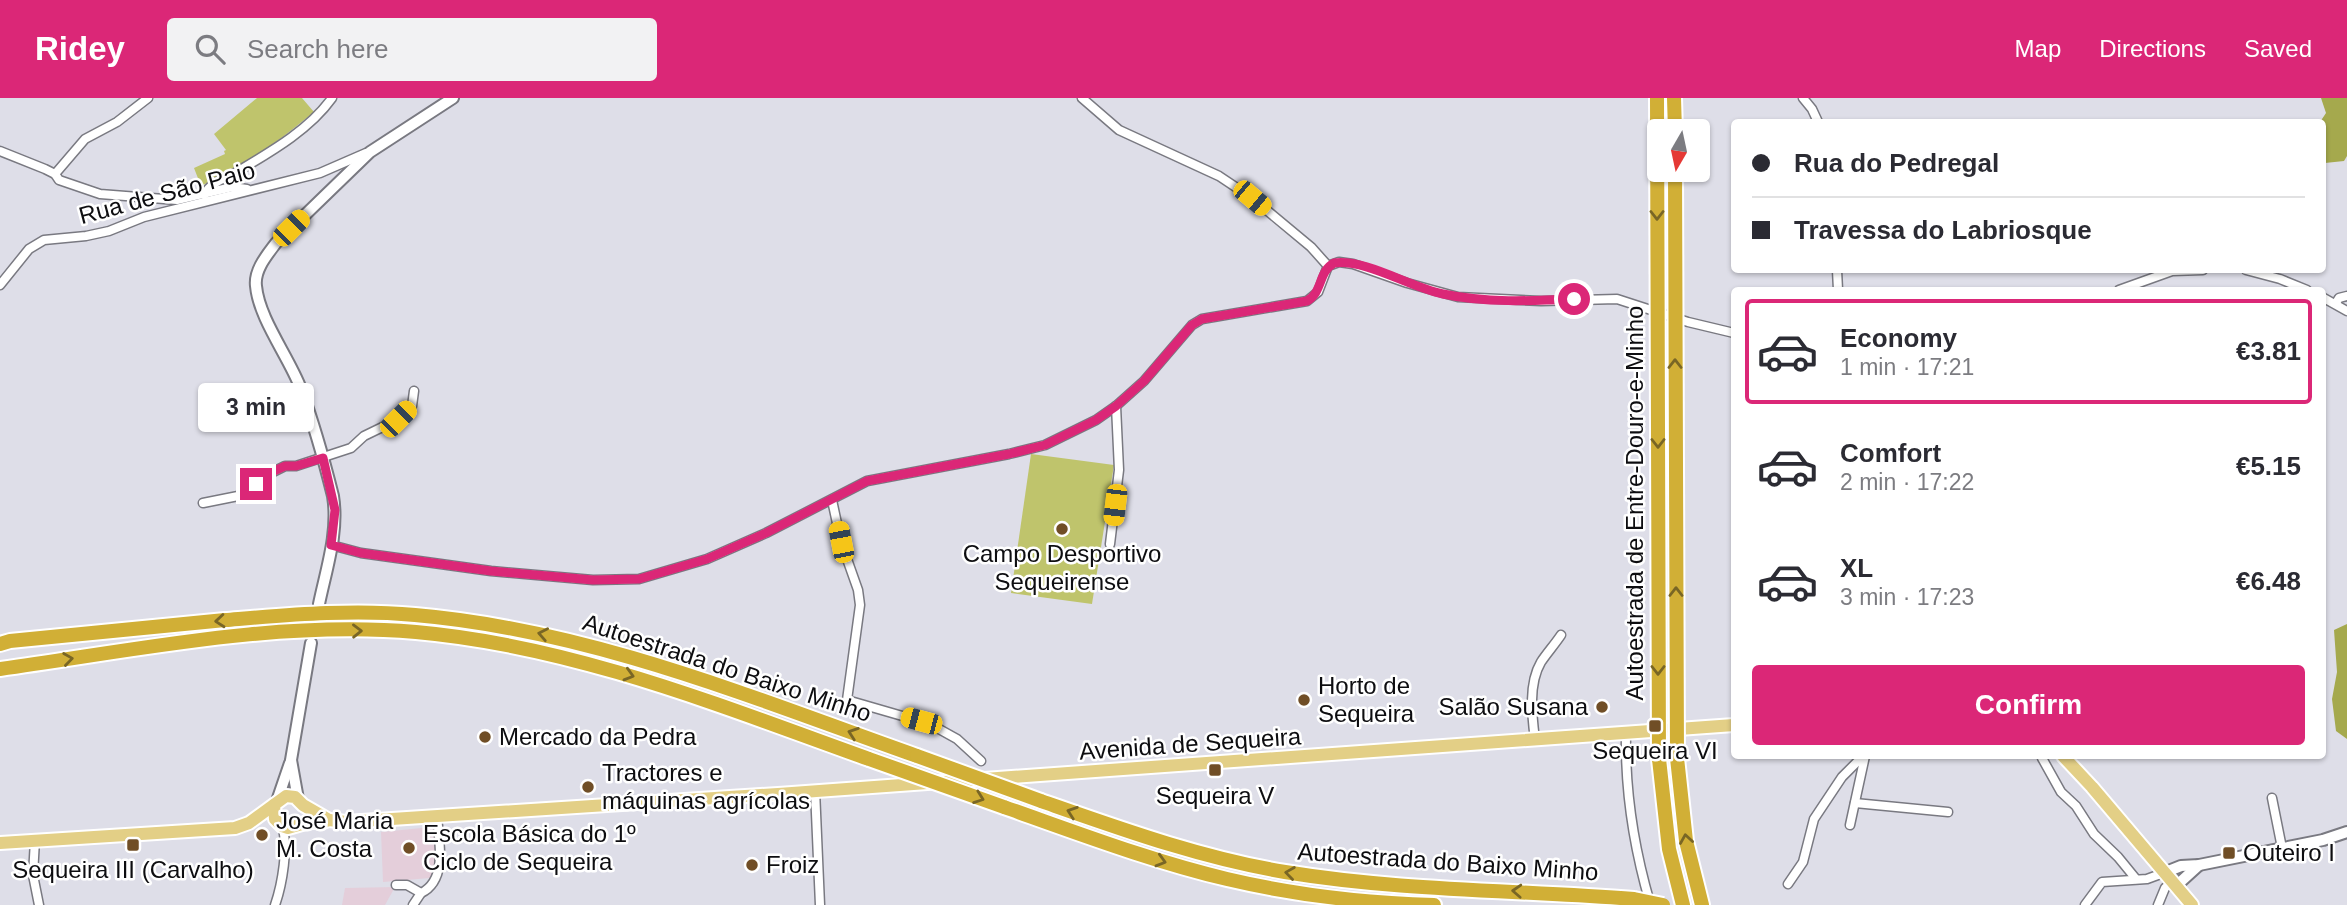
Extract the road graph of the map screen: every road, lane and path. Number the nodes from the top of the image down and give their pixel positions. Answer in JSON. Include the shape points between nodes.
{"nodes":[{"id":1,"x":148,"y":98,"type":"edge"},
{"id":2,"x":332,"y":98,"type":"edge"},
{"id":3,"x":453,"y":98,"type":"edge"},
{"id":4,"x":1082,"y":98,"type":"edge"},
{"id":5,"x":1657,"y":98,"type":"edge"},
{"id":6,"x":1674,"y":98,"type":"edge"},
{"id":7,"x":1802,"y":98,"type":"edge"},
{"id":8,"x":1675,"y":119,"type":"edge"},
{"id":9,"x":1817,"y":119,"type":"edge"},
{"id":10,"x":0,"y":151,"type":"edge"},
{"id":11,"x":370,"y":152,"type":"junction"},
{"id":12,"x":320,"y":173,"type":"junction"},
{"id":13,"x":55,"y":174,"type":"junction"},
{"id":14,"x":1675,"y":182,"type":"edge"},
{"id":15,"x":336,"y":184,"type":"junction"},
{"id":16,"x":250,"y":189,"type":"junction"},
{"id":17,"x":204,"y":195,"type":"junction"},
{"id":18,"x":1328,"y":266,"type":"junction"},
{"id":19,"x":2166,"y":273,"type":"edge"},
{"id":20,"x":2257,"y":273,"type":"edge"},
{"id":21,"x":0,"y":285,"type":"edge"},
{"id":22,"x":2127,"y":287,"type":"edge"},
{"id":23,"x":2300,"y":287,"type":"edge"},
{"id":24,"x":2347,"y":296,"type":"edge"},
{"id":25,"x":2326,"y":299,"type":"edge"},
{"id":26,"x":2336,"y":303,"type":"junction"},
{"id":27,"x":2347,"y":311,"type":"edge"},
{"id":28,"x":1731,"y":332,"type":"edge"},
{"id":29,"x":414,"y":391,"type":"dead end"},
{"id":30,"x":1116,"y":406,"type":"junction"},
{"id":31,"x":323,"y":458,"type":"junction"},
{"id":32,"x":832,"y":500,"type":"junction"},
{"id":33,"x":203,"y":503,"type":"dead end"},
{"id":34,"x":1110,"y":544,"type":"dead end"},
{"id":35,"x":331,"y":545,"type":"junction"},
{"id":36,"x":319,"y":604,"type":"dead end"},
{"id":37,"x":1561,"y":635,"type":"dead end"},
{"id":38,"x":3,"y":641,"type":"edge"},
{"id":39,"x":312,"y":643,"type":"dead end"},
{"id":40,"x":3,"y":669,"type":"edge"},
{"id":41,"x":1731,"y":725,"type":"edge"},
{"id":42,"x":1626,"y":734,"type":"junction"},
{"id":43,"x":1535,"y":740,"type":"junction"},
{"id":44,"x":1861,"y":759,"type":"edge"},
{"id":45,"x":1863,"y":759,"type":"edge"},
{"id":46,"x":2043,"y":759,"type":"edge"},
{"id":47,"x":2066,"y":759,"type":"edge"},
{"id":48,"x":291,"y":760,"type":"junction"},
{"id":49,"x":981,"y":761,"type":"dead end"},
{"id":50,"x":815,"y":790,"type":"junction"},
{"id":51,"x":2272,"y":798,"type":"dead end"},
{"id":52,"x":300,"y":802,"type":"junction"},
{"id":53,"x":276,"y":803,"type":"junction"},
{"id":54,"x":1855,"y":803,"type":"junction"},
{"id":55,"x":1948,"y":812,"type":"dead end"},
{"id":56,"x":437,"y":817,"type":"junction"},
{"id":57,"x":329,"y":820,"type":"junction"},
{"id":58,"x":249,"y":823,"type":"junction"},
{"id":59,"x":1850,"y":825,"type":"dead end"},
{"id":60,"x":287,"y":828,"type":"junction"},
{"id":61,"x":2347,"y":832,"type":"edge"},
{"id":62,"x":36,"y":841,"type":"junction"},
{"id":63,"x":0,"y":842,"type":"edge"},
{"id":64,"x":2282,"y":848,"type":"junction"},
{"id":65,"x":2199,"y":865,"type":"junction"},
{"id":66,"x":2136,"y":879,"type":"junction"},
{"id":67,"x":2172,"y":879,"type":"junction"},
{"id":68,"x":1788,"y":884,"type":"dead end"},
{"id":69,"x":396,"y":885,"type":"dead end"},
{"id":70,"x":421,"y":893,"type":"junction"},
{"id":71,"x":39,"y":905,"type":"edge"},
{"id":72,"x":275,"y":905,"type":"edge"},
{"id":73,"x":413,"y":905,"type":"edge"},
{"id":74,"x":820,"y":905,"type":"edge"},
{"id":75,"x":1434,"y":905,"type":"edge"},
{"id":76,"x":1650,"y":905,"type":"edge"},
{"id":77,"x":1663,"y":905,"type":"edge"},
{"id":78,"x":1683,"y":905,"type":"edge"},
{"id":79,"x":1702,"y":905,"type":"edge"},
{"id":80,"x":2085,"y":905,"type":"edge"},
{"id":81,"x":2158,"y":905,"type":"edge"},
{"id":82,"x":2192,"y":905,"type":"edge"}],
"edges":[{"from":1,"to":13,"type":"street","via":[[85,139]]},
{"from":2,"to":17,"type":"street","via":[[298,132],[210,186]]},
{"from":3,"to":11,"type":"street"},
{"from":4,"to":18,"type":"street","via":[[1119,130],[1219,176],[1252,198]]},
{"from":5,"to":78,"type":"highway","name":"Autoestrada de Entre-Douro-e-Minho","one_way":true,"bridge":true,"via":[[1658,759],[1669,849]]},
{"from":6,"to":8,"type":"highway"},
{"from":7,"to":9,"type":"street"},
{"from":10,"to":13,"type":"street"},
{"from":11,"to":12,"type":"street","name":"Rua de São Paio"},
{"from":11,"to":15,"type":"street"},
{"from":12,"to":15,"type":"street"},
{"from":12,"to":16,"type":"street","name":"Rua de São Paio"},
{"from":13,"to":17,"type":"street","via":[[59,180],[100,194],[177,200]]},
{"from":79,"to":14,"type":"highway","name":"Autoestrada de Entre-Douro-e-Minho","one_way":true,"bridge":true,"via":[[1686,841],[1677,758]]},
{"from":15,"to":31,"type":"street","via":[[276,243],[265,257],[256,285],[300,387]]},
{"from":16,"to":17,"type":"street","via":[[232,187]]},
{"from":16,"to":21,"type":"street","name":"Rua de São Paio","via":[[109,231],[44,240],[29,249]]},
{"from":18,"to":28,"type":"street","via":[[1353,264],[1458,297],[1617,299]]},
{"from":18,"to":30,"type":"street","via":[[1318,292],[1307,301],[1202,319],[1192,325]]},
{"from":19,"to":22,"type":"street"},
{"from":20,"to":23,"type":"street"},
{"from":24,"to":26,"type":"street"},
{"from":25,"to":26,"type":"street"},
{"from":26,"to":27,"type":"street"},
{"from":29,"to":31,"type":"street","via":[[412,405],[398,419],[351,448]]},
{"from":30,"to":32,"type":"street","via":[[1045,445],[867,481]]},
{"from":30,"to":34,"type":"street","via":[[1119,470]]},
{"from":31,"to":33,"type":"street","via":[[285,466],[243,495]]},
{"from":31,"to":35,"type":"street","via":[[335,510]]},
{"from":32,"to":35,"type":"street","via":[[707,559],[639,579],[491,571]]},
{"from":32,"to":49,"type":"street","via":[[860,604],[847,700],[930,724],[957,739]]},
{"from":35,"to":36,"type":"street"},
{"from":37,"to":43,"type":"street","via":[[1537,671],[1532,709]]},
{"from":77,"to":38,"type":"highway","name":"Autoestrada do Baixo Minho","one_way":true,"bridge":true,"via":[[1634,899],[1386,885],[1219,859],[1041,801],[658,664],[483,622],[413,614],[288,615]]},
{"from":39,"to":48,"type":"street"},
{"from":40,"to":75,"type":"highway","name":"Autoestrada do Baixo Minho","one_way":true,"bridge":true,"via":[[288,632],[414,632],[481,640],[653,681],[1153,859],[1306,895]]},
{"from":41,"to":42,"type":"main road","name":"Avenida de Sequeira"},
{"from":42,"to":43,"type":"main road","name":"Avenida de Sequeira"},
{"from":42,"to":76,"type":"street","via":[[1629,802]]},
{"from":43,"to":50,"type":"main road","name":"Avenida de Sequeira"},
{"from":44,"to":68,"type":"street","via":[[1842,777],[1814,819],[1803,862]]},
{"from":45,"to":54,"type":"street"},
{"from":46,"to":66,"type":"street","via":[[2061,792]]},
{"from":47,"to":67,"type":"main road"},
{"from":48,"to":52,"type":"street"},
{"from":48,"to":53,"type":"street"},
{"from":50,"to":56,"type":"main road","name":"Avenida de Sequeira"},
{"from":50,"to":74,"type":"street"},
{"from":51,"to":64,"type":"street"},
{"from":52,"to":53,"type":"main road","via":[[289,796]]},
{"from":52,"to":57,"type":"main road"},
{"from":52,"to":60,"type":"main road","via":[[305,813]]},
{"from":53,"to":58,"type":"main road"},
{"from":53,"to":60,"type":"main road","via":[[273,814]]},
{"from":54,"to":55,"type":"street"},
{"from":54,"to":59,"type":"street"},
{"from":56,"to":57,"type":"main road","name":"Avenida de Sequeira"},
{"from":56,"to":70,"type":"street","via":[[441,863],[431,885]]},
{"from":57,"to":60,"type":"main road","name":"Avenida de Sequeira"},
{"from":58,"to":60,"type":"main road"},
{"from":58,"to":62,"type":"main road","via":[[221,830]]},
{"from":60,"to":72,"type":"street"},
{"from":61,"to":64,"type":"street"},
{"from":62,"to":63,"type":"main road"},
{"from":62,"to":71,"type":"street","via":[[33,875]]},
{"from":64,"to":65,"type":"street"},
{"from":65,"to":67,"type":"street"},
{"from":65,"to":67,"type":"street","via":[[2181,866]]},
{"from":66,"to":67,"type":"street"},
{"from":66,"to":80,"type":"street","via":[[2102,882]]},
{"from":67,"to":81,"type":"street"},
{"from":67,"to":82,"type":"main road"},
{"from":69,"to":70,"type":"street"},
{"from":70,"to":73,"type":"street"}]}
